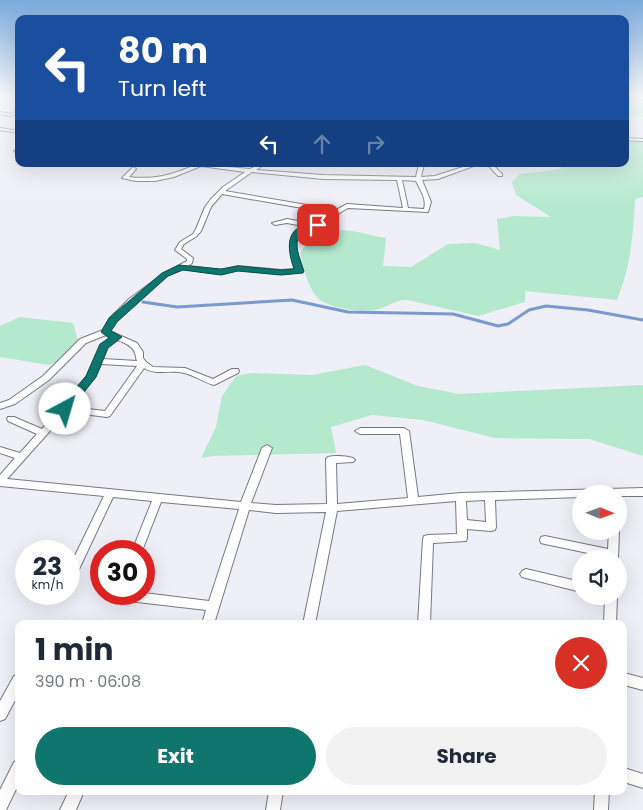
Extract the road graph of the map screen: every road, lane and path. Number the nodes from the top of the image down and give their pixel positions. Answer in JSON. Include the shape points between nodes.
{"nodes":[{"id":1,"x":629,"y":139,"type":"edge"},
{"id":2,"x":643,"y":140,"type":"edge"},
{"id":3,"x":191,"y":167,"type":"edge"},
{"id":4,"x":221,"y":167,"type":"edge"},
{"id":5,"x":258,"y":167,"type":"edge"},
{"id":6,"x":420,"y":167,"type":"edge"},
{"id":7,"x":464,"y":167,"type":"edge"},
{"id":8,"x":492,"y":167,"type":"edge"},
{"id":9,"x":133,"y":169,"type":"dead end"},
{"id":10,"x":252,"y":171,"type":"junction"},
{"id":11,"x":500,"y":176,"type":"dead end"},
{"id":12,"x":399,"y":178,"type":"junction"},
{"id":13,"x":419,"y":179,"type":"junction"},
{"id":14,"x":222,"y":192,"type":"junction"},
{"id":15,"x":406,"y":210,"type":"junction"},
{"id":16,"x":336,"y":212,"type":"junction"},
{"id":17,"x":275,"y":223,"type":"dead end"},
{"id":18,"x":307,"y":226,"type":"junction"},
{"id":19,"x":182,"y":267,"type":"junction"},
{"id":20,"x":106,"y":332,"type":"junction"},
{"id":21,"x":117,"y":337,"type":"junction"},
{"id":22,"x":98,"y":361,"type":"junction"},
{"id":23,"x":143,"y":364,"type":"junction"},
{"id":24,"x":235,"y":371,"type":"dead end"},
{"id":25,"x":0,"y":406,"type":"edge"},
{"id":26,"x":65,"y":409,"type":"junction"},
{"id":27,"x":11,"y":419,"type":"dead end"},
{"id":28,"x":360,"y":431,"type":"dead end"},
{"id":29,"x":44,"y":433,"type":"junction"},
{"id":30,"x":267,"y":448,"type":"dead end"},
{"id":31,"x":0,"y":450,"type":"edge"},
{"id":32,"x":22,"y":457,"type":"junction"},
{"id":33,"x":350,"y":460,"type":"dead end"},
{"id":34,"x":0,"y":482,"type":"edge"},
{"id":35,"x":628,"y":492,"type":"edge"},
{"id":36,"x":643,"y":492,"type":"edge"},
{"id":37,"x":110,"y":493,"type":"junction"},
{"id":38,"x":572,"y":494,"type":"edge"},
{"id":39,"x":490,"y":496,"type":"junction"},
{"id":40,"x":158,"y":497,"type":"junction"},
{"id":41,"x":460,"y":497,"type":"junction"},
{"id":42,"x":414,"y":501,"type":"junction"},
{"id":43,"x":245,"y":506,"type":"junction"},
{"id":44,"x":332,"y":508,"type":"junction"},
{"id":45,"x":462,"y":524,"type":"junction"},
{"id":46,"x":141,"y":540,"type":"edge"},
{"id":47,"x":546,"y":540,"type":"dead end"},
{"id":48,"x":588,"y":550,"type":"edge"},
{"id":49,"x":80,"y":556,"type":"edge"},
{"id":50,"x":526,"y":574,"type":"dead end"},
{"id":51,"x":572,"y":584,"type":"edge"},
{"id":52,"x":155,"y":599,"type":"edge"},
{"id":53,"x":611,"y":605,"type":"edge"},
{"id":54,"x":213,"y":606,"type":"junction"},
{"id":55,"x":209,"y":620,"type":"edge"},
{"id":56,"x":310,"y":620,"type":"edge"},
{"id":57,"x":424,"y":620,"type":"edge"},
{"id":58,"x":610,"y":620,"type":"edge"},
{"id":59,"x":627,"y":680,"type":"edge"},
{"id":60,"x":643,"y":684,"type":"edge"},
{"id":61,"x":15,"y":687,"type":"edge"},
{"id":62,"x":0,"y":714,"type":"edge"},
{"id":63,"x":15,"y":775,"type":"edge"},
{"id":64,"x":627,"y":777,"type":"edge"},
{"id":65,"x":643,"y":781,"type":"edge"},
{"id":66,"x":75,"y":795,"type":"edge"},
{"id":67,"x":275,"y":795,"type":"edge"},
{"id":68,"x":602,"y":795,"type":"edge"},
{"id":69,"x":0,"y":806,"type":"edge"},
{"id":70,"x":68,"y":810,"type":"edge"},
{"id":71,"x":273,"y":810,"type":"edge"},
{"id":72,"x":601,"y":810,"type":"edge"}],
"edges":[{"from":1,"to":2,"type":"street"},
{"from":3,"to":9,"type":"street","via":[[167,178],[145,181],[124,178]]},
{"from":4,"to":10,"type":"street"},
{"from":5,"to":10,"type":"street"},
{"from":6,"to":13,"type":"street"},
{"from":7,"to":13,"type":"street","via":[[436,178]]},
{"from":8,"to":11,"type":"street"},
{"from":10,"to":12,"type":"street","via":[[323,177]]},
{"from":10,"to":14,"type":"street"},
{"from":12,"to":13,"type":"street"},
{"from":12,"to":15,"type":"street"},
{"from":13,"to":15,"type":"street","via":[[428,198],[428,208],[426,211]]},
{"from":14,"to":16,"type":"street"},
{"from":14,"to":19,"type":"street","via":[[209,206],[197,233],[179,247],[178,250],[190,258],[190,262]]},
{"from":15,"to":16,"type":"street","via":[[347,206]]},
{"from":16,"to":18,"type":"street","via":[[318,225]]},
{"from":17,"to":18,"type":"street","via":[[287,221]]},
{"from":18,"to":19,"type":"street","via":[[298,232],[292,243],[300,271],[238,268],[221,272]]},
{"from":19,"to":20,"type":"street","via":[[165,274],[132,302],[113,320]]},
{"from":20,"to":21,"type":"street"},
{"from":20,"to":25,"type":"street","via":[[83,341],[46,378],[12,402]]},
{"from":21,"to":22,"type":"street","via":[[104,346]]},
{"from":21,"to":23,"type":"street","via":[[134,345]]},
{"from":22,"to":23,"type":"street"},
{"from":22,"to":26,"type":"street","via":[[91,377]]},
{"from":23,"to":24,"type":"street","via":[[156,370],[185,370],[214,382]]},
{"from":23,"to":26,"type":"street","via":[[107,414]]},
{"from":26,"to":29,"type":"street"},
{"from":27,"to":29,"type":"street"},
{"from":28,"to":42,"type":"street","via":[[404,431]]},
{"from":29,"to":32,"type":"street"},
{"from":30,"to":43,"type":"street"},
{"from":31,"to":32,"type":"street"},
{"from":32,"to":34,"type":"street"},
{"from":33,"to":44,"type":"street","via":[[331,459]]},
{"from":34,"to":37,"type":"street"},
{"from":35,"to":36,"type":"street"},
{"from":37,"to":40,"type":"street"},
{"from":37,"to":49,"type":"street"},
{"from":38,"to":39,"type":"street"},
{"from":39,"to":41,"type":"street"},
{"from":39,"to":45,"type":"street","via":[[491,527]]},
{"from":40,"to":43,"type":"street"},
{"from":40,"to":46,"type":"street"},
{"from":41,"to":42,"type":"street"},
{"from":41,"to":45,"type":"street"},
{"from":42,"to":44,"type":"street"},
{"from":43,"to":44,"type":"street"},
{"from":43,"to":54,"type":"street"},
{"from":44,"to":56,"type":"street"},
{"from":45,"to":57,"type":"street","via":[[462,538],[428,539]]},
{"from":47,"to":48,"type":"street"},
{"from":50,"to":51,"type":"street"},
{"from":52,"to":54,"type":"street"},
{"from":53,"to":58,"type":"street"},
{"from":54,"to":55,"type":"street"},
{"from":59,"to":60,"type":"street"},
{"from":61,"to":62,"type":"street"},
{"from":63,"to":69,"type":"street"},
{"from":64,"to":65,"type":"street"},
{"from":66,"to":70,"type":"street"},
{"from":67,"to":71,"type":"street"},
{"from":68,"to":72,"type":"street"}]}
